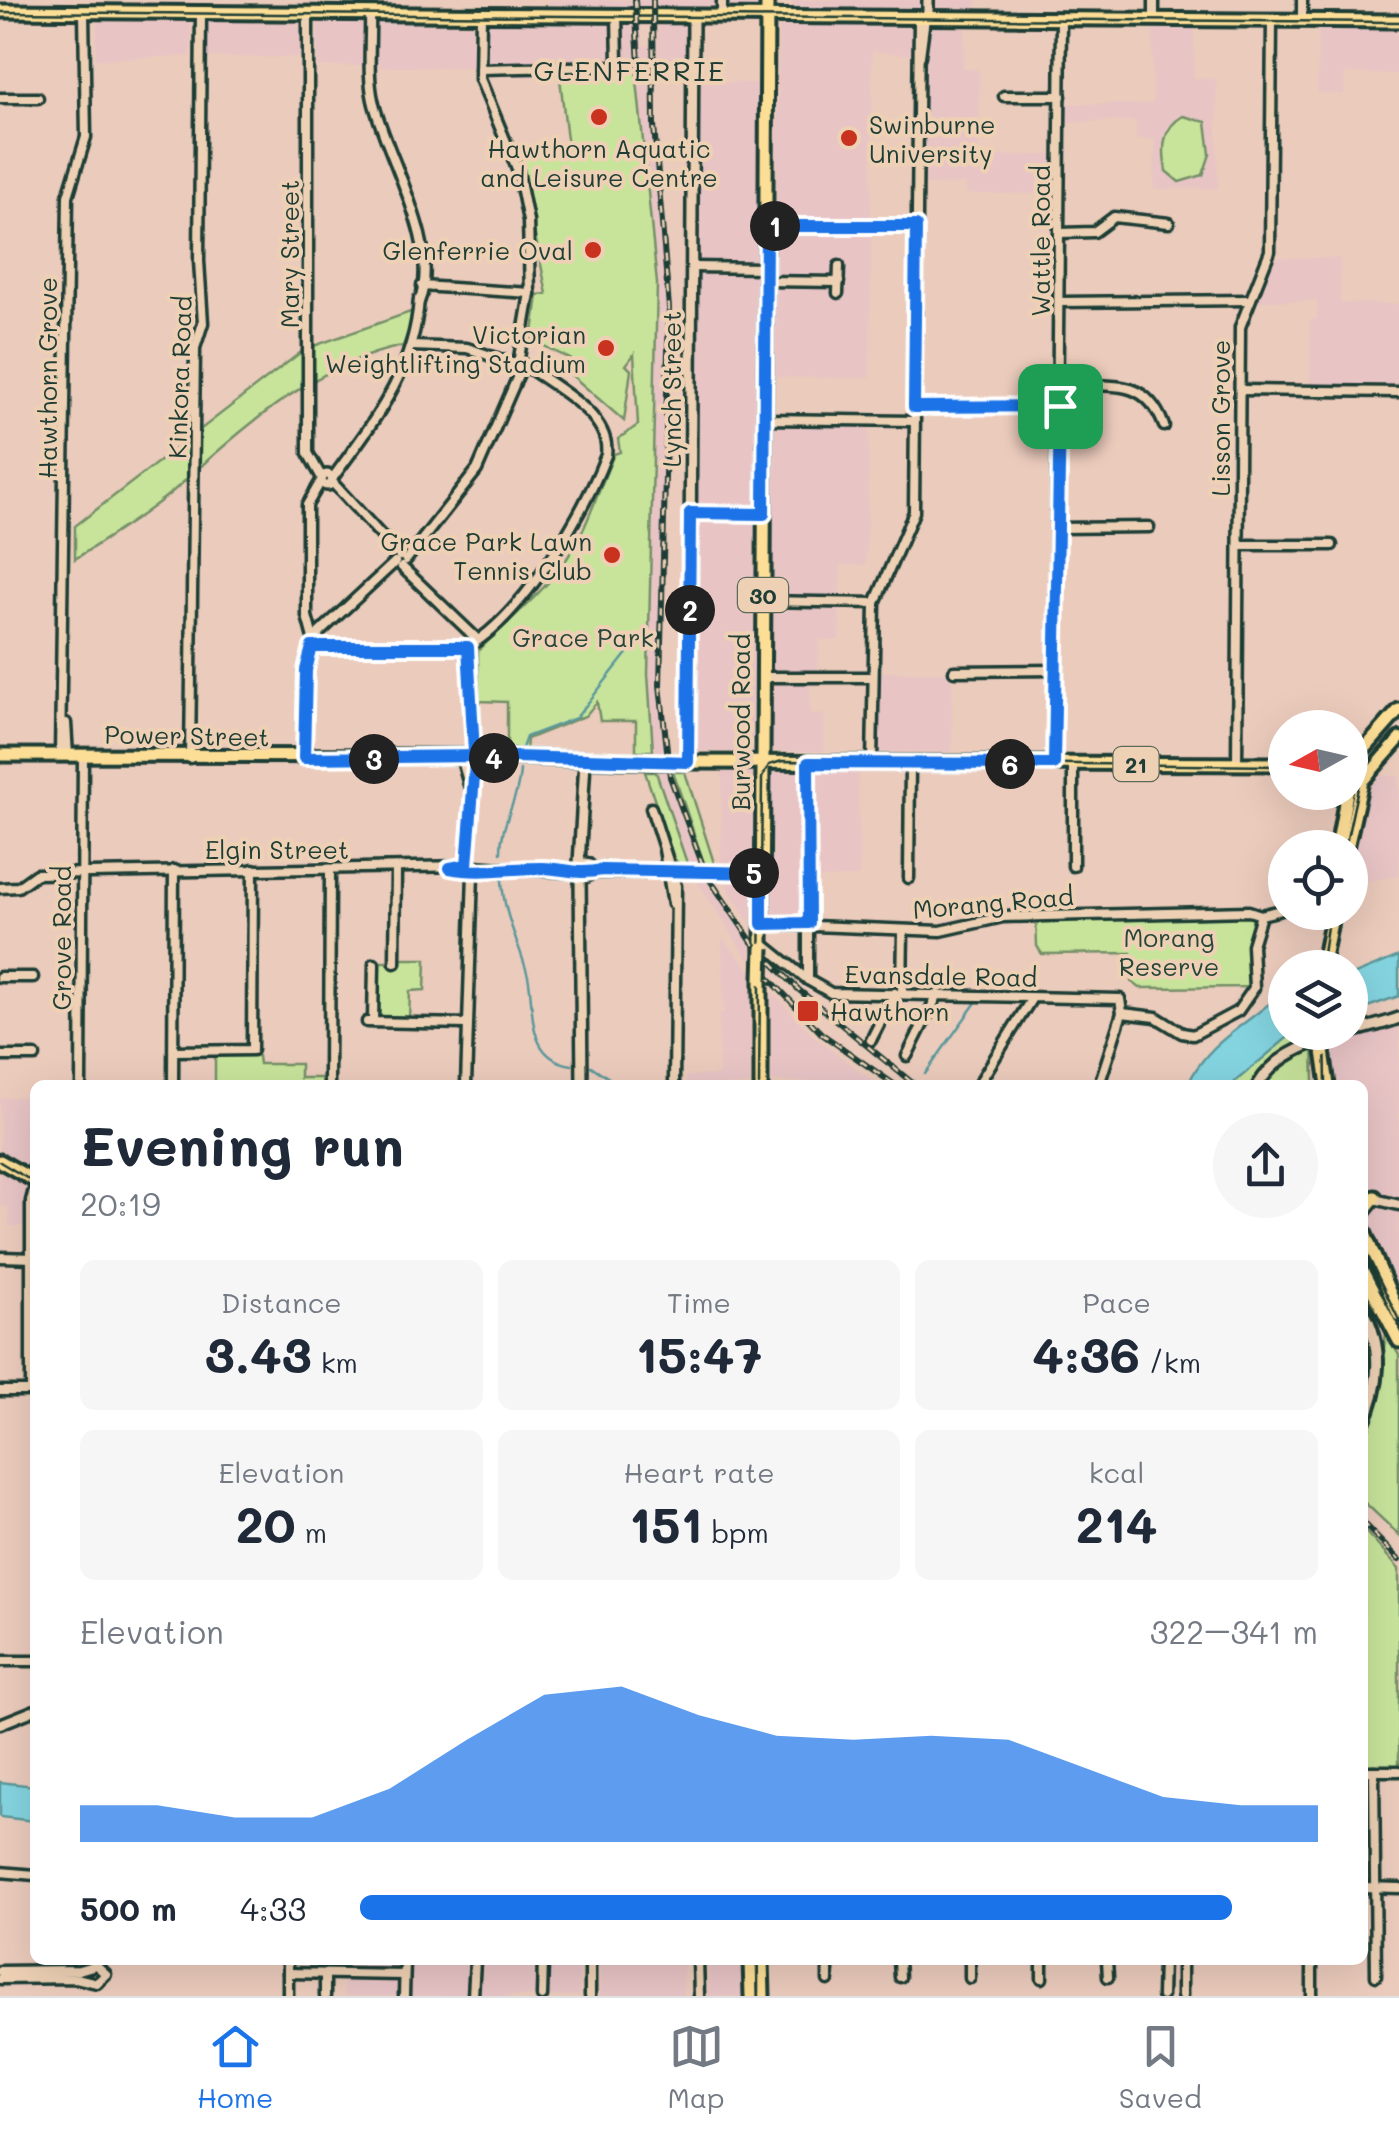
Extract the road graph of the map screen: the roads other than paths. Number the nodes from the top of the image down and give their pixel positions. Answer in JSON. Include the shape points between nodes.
{"nodes":[{"id":1,"x":469,"y":0,"type":"edge"},
{"id":2,"x":543,"y":0,"type":"edge"},
{"id":3,"x":722,"y":0,"type":"edge"},
{"id":4,"x":767,"y":0,"type":"edge"},
{"id":5,"x":925,"y":0,"type":"edge"},
{"id":6,"x":1154,"y":0,"type":"edge"},
{"id":7,"x":1302,"y":0,"type":"edge"},
{"id":8,"x":174,"y":6,"type":"edge"},
{"id":9,"x":294,"y":7,"type":"edge"},
{"id":10,"x":370,"y":7,"type":"edge"},
{"id":11,"x":92,"y":9,"type":"edge"},
{"id":12,"x":0,"y":11,"type":"edge"},
{"id":13,"x":198,"y":12,"type":"junction"},
{"id":14,"x":311,"y":13,"type":"junction"},
{"id":15,"x":475,"y":15,"type":"junction"},
{"id":16,"x":543,"y":15,"type":"junction"},
{"id":17,"x":617,"y":16,"type":"junction"},
{"id":18,"x":693,"y":16,"type":"junction"},
{"id":19,"x":722,"y":16,"type":"junction"},
{"id":20,"x":767,"y":17,"type":"junction"},
{"id":21,"x":923,"y":18,"type":"junction"},
{"id":22,"x":1061,"y":19,"type":"junction"},
{"id":23,"x":1154,"y":19,"type":"junction"},
{"id":24,"x":1270,"y":20,"type":"junction"},
{"id":25,"x":1302,"y":20,"type":"junction"},
{"id":26,"x":1399,"y":20,"type":"edge"},
{"id":27,"x":480,"y":69,"type":"junction"},
{"id":28,"x":1004,"y":96,"type":"dead end"},
{"id":29,"x":1061,"y":96,"type":"junction"},
{"id":30,"x":0,"y":98,"type":"edge"},
{"id":31,"x":38,"y":98,"type":"dead end"},
{"id":32,"x":1168,"y":223,"type":"dead end"},
{"id":33,"x":766,"y":226,"type":"junction"},
{"id":34,"x":916,"y":226,"type":"junction"},
{"id":35,"x":1060,"y":233,"type":"junction"},
{"id":36,"x":839,"y":266,"type":"dead end"},
{"id":37,"x":692,"y":268,"type":"junction"},
{"id":38,"x":766,"y":275,"type":"junction"},
{"id":39,"x":838,"y":282,"type":"junction"},
{"id":40,"x":424,"y":286,"type":"junction"},
{"id":41,"x":838,"y":292,"type":"dead end"},
{"id":42,"x":530,"y":293,"type":"junction"},
{"id":43,"x":1250,"y":300,"type":"junction"},
{"id":44,"x":1060,"y":302,"type":"junction"},
{"id":45,"x":411,"y":346,"type":"junction"},
{"id":46,"x":520,"y":364,"type":"junction"},
{"id":47,"x":1060,"y":387,"type":"junction"},
{"id":48,"x":1240,"y":390,"type":"junction"},
{"id":49,"x":1399,"y":392,"type":"edge"},
{"id":50,"x":1060,"y":406,"type":"junction"},
{"id":51,"x":914,"y":407,"type":"junction"},
{"id":52,"x":764,"y":419,"type":"junction"},
{"id":53,"x":914,"y":421,"type":"junction"},
{"id":54,"x":1164,"y":426,"type":"dead end"},
{"id":55,"x":327,"y":480,"type":"junction"},
{"id":56,"x":690,"y":513,"type":"junction"},
{"id":57,"x":764,"y":514,"type":"junction"},
{"id":58,"x":1149,"y":527,"type":"dead end"},
{"id":59,"x":1058,"y":528,"type":"junction"},
{"id":60,"x":1240,"y":545,"type":"junction"},
{"id":61,"x":1332,"y":545,"type":"dead end"},
{"id":62,"x":401,"y":561,"type":"junction"},
{"id":63,"x":763,"y":602,"type":"junction"},
{"id":64,"x":875,"y":603,"type":"junction"},
{"id":65,"x":313,"y":643,"type":"junction"},
{"id":66,"x":473,"y":644,"type":"junction"},
{"id":67,"x":1057,"y":670,"type":"junction"},
{"id":68,"x":954,"y":671,"type":"dead end"},
{"id":69,"x":763,"y":677,"type":"junction"},
{"id":70,"x":871,"y":678,"type":"junction"},
{"id":71,"x":1399,"y":710,"type":"edge"},
{"id":72,"x":1399,"y":739,"type":"edge"},
{"id":73,"x":1368,"y":750,"type":"edge"},
{"id":74,"x":0,"y":755,"type":"edge"},
{"id":75,"x":72,"y":756,"type":"junction"},
{"id":76,"x":190,"y":758,"type":"junction"},
{"id":77,"x":306,"y":759,"type":"junction"},
{"id":78,"x":470,"y":760,"type":"junction"},
{"id":79,"x":582,"y":761,"type":"junction"},
{"id":80,"x":688,"y":762,"type":"junction"},
{"id":81,"x":808,"y":763,"type":"junction"},
{"id":82,"x":872,"y":763,"type":"junction"},
{"id":83,"x":910,"y":763,"type":"junction"},
{"id":84,"x":762,"y":764,"type":"junction"},
{"id":85,"x":1054,"y":764,"type":"junction"},
{"id":86,"x":1072,"y":764,"type":"junction"},
{"id":87,"x":1242,"y":764,"type":"junction"},
{"id":88,"x":1268,"y":765,"type":"edge"},
{"id":89,"x":1368,"y":773,"type":"edge"},
{"id":90,"x":652,"y":808,"type":"dead end"},
{"id":91,"x":1073,"y":866,"type":"dead end"},
{"id":92,"x":253,"y":869,"type":"junction"},
{"id":93,"x":330,"y":869,"type":"junction"},
{"id":94,"x":396,"y":869,"type":"junction"},
{"id":95,"x":470,"y":869,"type":"junction"},
{"id":96,"x":174,"y":870,"type":"junction"},
{"id":97,"x":583,"y":870,"type":"junction"},
{"id":98,"x":81,"y":871,"type":"junction"},
{"id":99,"x":670,"y":871,"type":"junction"},
{"id":100,"x":762,"y":871,"type":"junction"},
{"id":101,"x":908,"y":878,"type":"dead end"},
{"id":102,"x":0,"y":888,"type":"edge"},
{"id":103,"x":1268,"y":913,"type":"edge"},
{"id":104,"x":1261,"y":915,"type":"junction"},
{"id":105,"x":809,"y":923,"type":"junction"},
{"id":106,"x":762,"y":924,"type":"junction"},
{"id":107,"x":903,"y":931,"type":"junction"},
{"id":108,"x":762,"y":946,"type":"junction"},
{"id":109,"x":395,"y":963,"type":"dead end"},
{"id":110,"x":374,"y":964,"type":"dead end"},
{"id":111,"x":0,"y":977,"type":"edge"},
{"id":112,"x":33,"y":977,"type":"dead end"},
{"id":113,"x":808,"y":980,"type":"junction"},
{"id":114,"x":899,"y":993,"type":"junction"},
{"id":115,"x":938,"y":994,"type":"junction"},
{"id":116,"x":1032,"y":998,"type":"junction"},
{"id":117,"x":1122,"y":1013,"type":"junction"},
{"id":118,"x":1399,"y":1018,"type":"edge"},
{"id":119,"x":467,"y":1024,"type":"junction"},
{"id":120,"x":871,"y":1040,"type":"dead end"},
{"id":121,"x":1324,"y":1050,"type":"joint"},
{"id":122,"x":174,"y":1052,"type":"junction"},
{"id":123,"x":0,"y":1056,"type":"edge"},
{"id":124,"x":34,"y":1056,"type":"dead end"},
{"id":125,"x":908,"y":1056,"type":"dead end"},
{"id":126,"x":80,"y":1080,"type":"edge"},
{"id":127,"x":173,"y":1080,"type":"edge"},
{"id":128,"x":329,"y":1080,"type":"edge"},
{"id":129,"x":466,"y":1080,"type":"edge"},
{"id":130,"x":582,"y":1080,"type":"edge"},
{"id":131,"x":674,"y":1080,"type":"edge"},
{"id":132,"x":761,"y":1080,"type":"edge"},
{"id":133,"x":981,"y":1080,"type":"edge"},
{"id":134,"x":1101,"y":1080,"type":"edge"},
{"id":135,"x":1262,"y":1080,"type":"edge"},
{"id":136,"x":1321,"y":1080,"type":"edge"},
{"id":137,"x":1327,"y":1080,"type":"edge"},
{"id":138,"x":0,"y":1160,"type":"edge"},
{"id":139,"x":30,"y":1181,"type":"edge"},
{"id":140,"x":1369,"y":1197,"type":"edge"},
{"id":141,"x":1399,"y":1205,"type":"edge"},
{"id":142,"x":1368,"y":1241,"type":"edge"},
{"id":143,"x":0,"y":1257,"type":"edge"},
{"id":144,"x":30,"y":1258,"type":"edge"},
{"id":145,"x":1368,"y":1282,"type":"edge"},
{"id":146,"x":1399,"y":1315,"type":"edge"},
{"id":147,"x":1368,"y":1322,"type":"edge"},
{"id":148,"x":1399,"y":1341,"type":"edge"},
{"id":149,"x":0,"y":1391,"type":"edge"},
{"id":150,"x":30,"y":1391,"type":"edge"},
{"id":151,"x":1368,"y":1411,"type":"edge"},
{"id":152,"x":0,"y":1661,"type":"edge"},
{"id":153,"x":30,"y":1661,"type":"edge"},
{"id":154,"x":30,"y":1712,"type":"edge"},
{"id":155,"x":0,"y":1724,"type":"edge"},
{"id":156,"x":1368,"y":1771,"type":"edge"},
{"id":157,"x":1374,"y":1771,"type":"junction"},
{"id":158,"x":1399,"y":1771,"type":"edge"},
{"id":159,"x":0,"y":1872,"type":"edge"},
{"id":160,"x":30,"y":1875,"type":"edge"},
{"id":161,"x":1368,"y":1887,"type":"edge"},
{"id":162,"x":1375,"y":1887,"type":"junction"},
{"id":163,"x":1399,"y":1888,"type":"edge"},
{"id":164,"x":94,"y":1965,"type":"edge"},
{"id":165,"x":97,"y":1965,"type":"edge"},
{"id":166,"x":288,"y":1965,"type":"edge"},
{"id":167,"x":405,"y":1965,"type":"edge"},
{"id":168,"x":475,"y":1965,"type":"edge"},
{"id":169,"x":543,"y":1965,"type":"edge"},
{"id":170,"x":590,"y":1965,"type":"edge"},
{"id":171,"x":698,"y":1965,"type":"edge"},
{"id":172,"x":751,"y":1965,"type":"edge"},
{"id":173,"x":761,"y":1965,"type":"edge"},
{"id":174,"x":828,"y":1965,"type":"edge"},
{"id":175,"x":900,"y":1965,"type":"edge"},
{"id":176,"x":970,"y":1965,"type":"edge"},
{"id":177,"x":1042,"y":1965,"type":"edge"},
{"id":178,"x":1107,"y":1965,"type":"edge"},
{"id":179,"x":1162,"y":1965,"type":"edge"},
{"id":180,"x":1182,"y":1965,"type":"edge"},
{"id":181,"x":1312,"y":1965,"type":"edge"},
{"id":182,"x":288,"y":1974,"type":"junction"},
{"id":183,"x":4,"y":1975,"type":"edge"},
{"id":184,"x":27,"y":1975,"type":"junction"},
{"id":185,"x":404,"y":1975,"type":"junction"},
{"id":186,"x":325,"y":1976,"type":"junction"},
{"id":187,"x":1376,"y":1976,"type":"dead end"},
{"id":188,"x":900,"y":1977,"type":"dead end"},
{"id":189,"x":1108,"y":1977,"type":"dead end"},
{"id":190,"x":970,"y":1978,"type":"dead end"},
{"id":191,"x":1042,"y":1978,"type":"dead end"},
{"id":192,"x":828,"y":1980,"type":"dead end"},
{"id":193,"x":757,"y":1991,"type":"edge"},
{"id":194,"x":288,"y":1996,"type":"edge"},
{"id":195,"x":324,"y":1996,"type":"edge"},
{"id":196,"x":404,"y":1996,"type":"edge"},
{"id":197,"x":473,"y":1996,"type":"edge"},
{"id":198,"x":542,"y":1996,"type":"edge"},
{"id":199,"x":590,"y":1996,"type":"edge"},
{"id":200,"x":698,"y":1996,"type":"edge"},
{"id":201,"x":1162,"y":1996,"type":"edge"},
{"id":202,"x":1182,"y":1996,"type":"edge"},
{"id":203,"x":1312,"y":1996,"type":"edge"}],
"edges":[{"from":1,"to":15,"type":"street"},
{"from":2,"to":16,"type":"street"},
{"from":3,"to":19,"type":"street"},
{"from":4,"to":20,"type":"main road","name":"Burwood Road","number":"30"},
{"from":5,"to":21,"type":"street"},
{"from":6,"to":23,"type":"street"},
{"from":7,"to":25,"type":"street"},
{"from":8,"to":11,"type":"main road"},
{"from":8,"to":13,"type":"main road"},
{"from":9,"to":13,"type":"main road"},
{"from":9,"to":14,"type":"main road"},
{"from":10,"to":14,"type":"main road"},
{"from":10,"to":15,"type":"main road"},
{"from":10,"to":40,"type":"street","via":[[373,102],[408,190]]},
{"from":11,"to":12,"type":"main road"},
{"from":11,"to":75,"type":"street","name":"Hawthorn Grove","via":[[86,137],[68,196],[64,713]]},
{"from":13,"to":76,"type":"street","name":"Kinkora Road","via":[[204,294],[195,348]]},
{"from":14,"to":55,"type":"street","name":"Mary Street","via":[[308,453]]},
{"from":15,"to":16,"type":"main road"},
{"from":15,"to":27,"type":"street"},
{"from":16,"to":17,"type":"main road"},
{"from":17,"to":18,"type":"main road"},
{"from":17,"to":27,"type":"street","via":[[614,66]]},
{"from":18,"to":19,"type":"main road"},
{"from":18,"to":37,"type":"street","name":"Lynch Street"},
{"from":19,"to":20,"type":"main road"},
{"from":20,"to":21,"type":"main road"},
{"from":20,"to":33,"type":"main road","name":"Burwood Road","number":"30"},
{"from":21,"to":22,"type":"main road"},
{"from":21,"to":34,"type":"street"},
{"from":22,"to":23,"type":"main road"},
{"from":22,"to":29,"type":"street","name":"Wattle Road"},
{"from":23,"to":24,"type":"main road"},
{"from":24,"to":25,"type":"main road"},
{"from":24,"to":43,"type":"street","name":"Lisson Grove","via":[[1270,252]]},
{"from":25,"to":26,"type":"main road"},
{"from":27,"to":42,"type":"street","via":[[524,198]]},
{"from":28,"to":29,"type":"street"},
{"from":29,"to":35,"type":"street","name":"Wattle Road"},
{"from":30,"to":31,"type":"street"},
{"from":32,"to":35,"type":"street","via":[[1114,217],[1094,232]]},
{"from":33,"to":34,"type":"street"},
{"from":33,"to":38,"type":"main road","name":"Burwood Road","number":"30"},
{"from":34,"to":51,"type":"street"},
{"from":35,"to":44,"type":"street","name":"Wattle Road"},
{"from":36,"to":39,"type":"street"},
{"from":37,"to":38,"type":"street"},
{"from":37,"to":56,"type":"street","name":"Lynch Street"},
{"from":38,"to":39,"type":"street"},
{"from":38,"to":52,"type":"main road","name":"Burwood Road","number":"30"},
{"from":39,"to":41,"type":"street"},
{"from":40,"to":42,"type":"street"},
{"from":40,"to":45,"type":"street"},
{"from":42,"to":46,"type":"street"},
{"from":43,"to":44,"type":"street"},
{"from":43,"to":48,"type":"street","name":"Lisson Grove","via":[[1240,327]]},
{"from":44,"to":47,"type":"street","name":"Wattle Road"},
{"from":45,"to":46,"type":"street","via":[[467,348]]},
{"from":45,"to":55,"type":"street","via":[[382,415]]},
{"from":46,"to":62,"type":"street","via":[[477,470]]},
{"from":46,"to":66,"type":"street","via":[[588,414],[606,438],[606,455],[554,552]]},
{"from":47,"to":50,"type":"street","name":"Wattle Road"},
{"from":47,"to":54,"type":"street","via":[[1135,389],[1150,398]]},
{"from":48,"to":49,"type":"street"},
{"from":48,"to":60,"type":"street","name":"Lisson Grove"},
{"from":50,"to":51,"type":"street"},
{"from":50,"to":59,"type":"street","name":"Wattle Road"},
{"from":51,"to":53,"type":"street"},
{"from":52,"to":53,"type":"street"},
{"from":52,"to":57,"type":"main road","name":"Burwood Road","number":"30"},
{"from":53,"to":64,"type":"street","via":[[914,512]]},
{"from":55,"to":62,"type":"street","name":"Mary Street"},
{"from":55,"to":65,"type":"street","via":[[307,505]]},
{"from":56,"to":57,"type":"street"},
{"from":56,"to":80,"type":"street","name":"Lynch Street"},
{"from":57,"to":63,"type":"main road","name":"Burwood Road","number":"30"},
{"from":58,"to":59,"type":"street"},
{"from":59,"to":67,"type":"street","name":"Wattle Road"},
{"from":60,"to":61,"type":"street"},
{"from":60,"to":87,"type":"street","name":"Lisson Grove"},
{"from":62,"to":65,"type":"street"},
{"from":62,"to":66,"type":"street","name":"Mary Street"},
{"from":63,"to":64,"type":"street"},
{"from":63,"to":69,"type":"main road","name":"Burwood Road","number":"30"},
{"from":64,"to":70,"type":"street"},
{"from":65,"to":66,"type":"street"},
{"from":65,"to":77,"type":"street","via":[[306,670]]},
{"from":66,"to":78,"type":"street"},
{"from":67,"to":68,"type":"street"},
{"from":67,"to":85,"type":"street","name":"Wattle Road"},
{"from":69,"to":70,"type":"street"},
{"from":69,"to":84,"type":"main road","name":"Burwood Road","number":"30"},
{"from":70,"to":82,"type":"street"},
{"from":71,"to":73,"type":"main road"},
{"from":72,"to":89,"type":"main road"},
{"from":74,"to":75,"type":"main road","name":"Power Street","number":"21"},
{"from":75,"to":76,"type":"main road","name":"Power Street","number":"21"},
{"from":75,"to":98,"type":"street","name":"Grove Road","via":[[81,791]]},
{"from":76,"to":77,"type":"main road","name":"Power Street","number":"21"},
{"from":77,"to":78,"type":"main road","name":"Power Street","number":"21"},
{"from":78,"to":79,"type":"main road","name":"Power Street","number":"21"},
{"from":78,"to":95,"type":"street"},
{"from":79,"to":80,"type":"main road","name":"Power Street","number":"21","bridge":true},
{"from":79,"to":97,"type":"street"},
{"from":80,"to":84,"type":"main road","name":"Power Street","number":"21"},
{"from":81,"to":82,"type":"main road","name":"Power Street","number":"21"},
{"from":81,"to":84,"type":"main road","name":"Power Street","number":"21"},
{"from":81,"to":105,"type":"street"},
{"from":82,"to":83,"type":"main road","name":"Power Street","number":"21"},
{"from":83,"to":85,"type":"main road","name":"Power Street","number":"21"},
{"from":83,"to":101,"type":"street"},
{"from":84,"to":100,"type":"main road","name":"Burwood Road","number":"30"},
{"from":85,"to":86,"type":"main road","name":"Power Street","number":"21"},
{"from":86,"to":87,"type":"main road","name":"Power Street","number":"21"},
{"from":86,"to":91,"type":"street"},
{"from":87,"to":88,"type":"main road","name":"Power Street","number":"21"},
{"from":90,"to":99,"type":"street"},
{"from":92,"to":93,"type":"street","name":"Elgin Street"},
{"from":92,"to":96,"type":"street","name":"Elgin Street"},
{"from":92,"to":122,"type":"street","via":[[252,1048]]},
{"from":93,"to":94,"type":"street","name":"Elgin Street"},
{"from":93,"to":128,"type":"street"},
{"from":94,"to":95,"type":"street","name":"Elgin Street"},
{"from":94,"to":109,"type":"street"},
{"from":95,"to":97,"type":"street","name":"Elgin Street"},
{"from":95,"to":119,"type":"street"},
{"from":96,"to":98,"type":"street","name":"Elgin Street"},
{"from":96,"to":122,"type":"street"},
{"from":97,"to":99,"type":"street","name":"Elgin Street"},
{"from":97,"to":130,"type":"street"},
{"from":98,"to":102,"type":"street","name":"Elgin Street","via":[[34,874],[18,887]]},
{"from":98,"to":126,"type":"street","name":"Grove Road"},
{"from":99,"to":100,"type":"street","name":"Elgin Street","bridge":true},
{"from":99,"to":131,"type":"street"},
{"from":100,"to":106,"type":"main road","name":"Burwood Road","number":"30"},
{"from":103,"to":104,"type":"street","name":"Morang Road"},
{"from":104,"to":107,"type":"street","name":"Morang Road","via":[[1003,916],[941,932]]},
{"from":104,"to":117,"type":"street","via":[[1252,945],[1254,988],[1238,1012],[1193,1034],[1156,1017]]},
{"from":105,"to":106,"type":"street","name":"Morang Road"},
{"from":105,"to":107,"type":"street","name":"Morang Road"},
{"from":105,"to":113,"type":"street"},
{"from":106,"to":108,"type":"main road","name":"Burwood Road","number":"30"},
{"from":107,"to":114,"type":"street"},
{"from":108,"to":113,"type":"street","name":"Evansdale Road"},
{"from":108,"to":132,"type":"main road","name":"Burwood Road","number":"30","bridge":true},
{"from":110,"to":119,"type":"street","via":[[370,1022]]},
{"from":111,"to":112,"type":"street"},
{"from":113,"to":114,"type":"street","name":"Evansdale Road","via":[[831,992]]},
{"from":114,"to":115,"type":"street","name":"Evansdale Road"},
{"from":114,"to":120,"type":"street"},
{"from":115,"to":116,"type":"street","name":"Evansdale Road"},
{"from":115,"to":125,"type":"street"},
{"from":116,"to":117,"type":"street","name":"Evansdale Road","via":[[1115,997]]},
{"from":116,"to":133,"type":"street"},
{"from":117,"to":134,"type":"street"},
{"from":118,"to":135,"type":"street","via":[[1296,1050]]},
{"from":119,"to":129,"type":"street"},
{"from":121,"to":136,"type":"main road"},
{"from":121,"to":137,"type":"main road"},
{"from":122,"to":127,"type":"street"},
{"from":123,"to":124,"type":"street"},
{"from":138,"to":139,"type":"main road"},
{"from":140,"to":141,"type":"street"},
{"from":142,"to":146,"type":"main road"},
{"from":143,"to":144,"type":"street"},
{"from":145,"to":148,"type":"main road"},
{"from":147,"to":151,"type":"main road","via":[[1378,1366]]},
{"from":149,"to":150,"type":"street"},
{"from":152,"to":153,"type":"street"},
{"from":154,"to":155,"type":"street"},
{"from":156,"to":157,"type":"street"},
{"from":157,"to":158,"type":"street"},
{"from":157,"to":162,"type":"street"},
{"from":159,"to":160,"type":"street"},
{"from":161,"to":162,"type":"street"},
{"from":162,"to":163,"type":"street"},
{"from":162,"to":187,"type":"street"},
{"from":164,"to":184,"type":"street"},
{"from":165,"to":184,"type":"street","via":[[106,1975],[99,1983]]},
{"from":166,"to":182,"type":"street"},
{"from":167,"to":185,"type":"street"},
{"from":168,"to":197,"type":"street"},
{"from":169,"to":198,"type":"street"},
{"from":170,"to":199,"type":"street"},
{"from":171,"to":200,"type":"street"},
{"from":172,"to":193,"type":"main road"},
{"from":173,"to":193,"type":"main road"},
{"from":174,"to":192,"type":"street"},
{"from":175,"to":188,"type":"street"},
{"from":176,"to":190,"type":"street"},
{"from":177,"to":191,"type":"street"},
{"from":178,"to":189,"type":"street"},
{"from":179,"to":201,"type":"street"},
{"from":180,"to":202,"type":"street"},
{"from":181,"to":203,"type":"street"},
{"from":182,"to":186,"type":"street"},
{"from":182,"to":194,"type":"street"},
{"from":183,"to":184,"type":"street"},
{"from":185,"to":186,"type":"street"},
{"from":185,"to":196,"type":"street"},
{"from":186,"to":195,"type":"street"}]}
